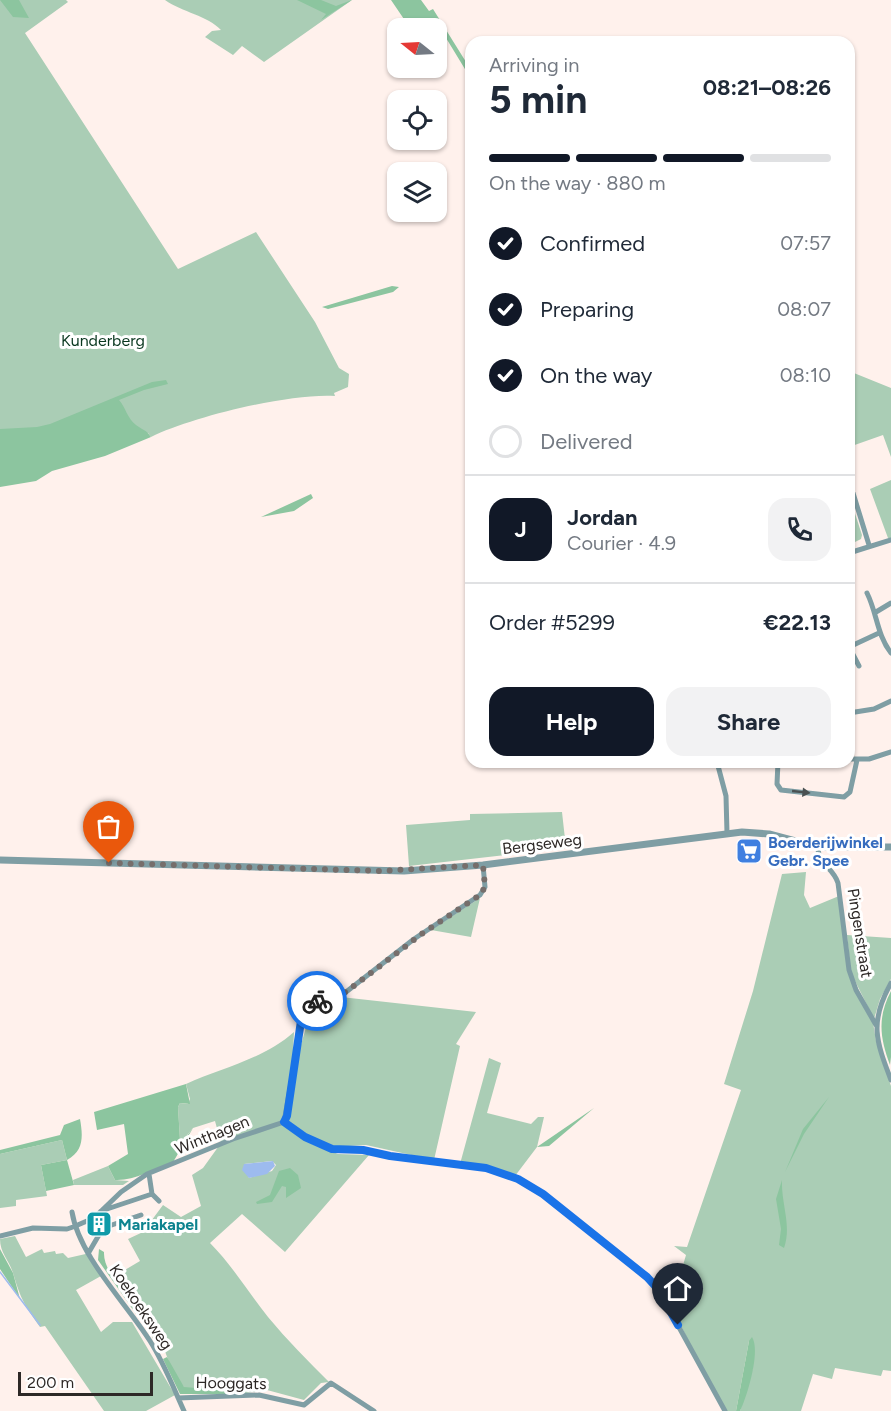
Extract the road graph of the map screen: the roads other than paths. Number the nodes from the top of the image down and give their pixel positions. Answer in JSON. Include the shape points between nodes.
{"nodes":[{"id":1,"x":855,"y":499,"type":"edge"},
{"id":2,"x":891,"y":540,"type":"edge"},
{"id":3,"x":870,"y":545,"type":"junction"},
{"id":4,"x":855,"y":551,"type":"edge"},
{"id":5,"x":867,"y":593,"type":"dead end"},
{"id":6,"x":891,"y":603,"type":"edge"},
{"id":7,"x":876,"y":612,"type":"junction"},
{"id":8,"x":879,"y":633,"type":"junction"},
{"id":9,"x":855,"y":644,"type":"edge"},
{"id":10,"x":891,"y":653,"type":"edge"},
{"id":11,"x":855,"y":658,"type":"edge"},
{"id":12,"x":859,"y":666,"type":"dead end"},
{"id":13,"x":891,"y":700,"type":"edge"},
{"id":14,"x":855,"y":712,"type":"edge"},
{"id":15,"x":891,"y":752,"type":"edge"},
{"id":16,"x":857,"y":760,"type":"joint"},
{"id":17,"x":719,"y":768,"type":"edge"},
{"id":18,"x":778,"y":768,"type":"edge"},
{"id":19,"x":727,"y":833,"type":"junction"},
{"id":20,"x":818,"y":847,"type":"junction"},
{"id":21,"x":891,"y":847,"type":"edge"},
{"id":22,"x":0,"y":860,"type":"edge"},
{"id":23,"x":483,"y":865,"type":"junction"},
{"id":24,"x":891,"y":983,"type":"edge"},
{"id":25,"x":876,"y":1025,"type":"junction"},
{"id":26,"x":890,"y":1077,"type":"edge"},
{"id":27,"x":284,"y":1122,"type":"junction"},
{"id":28,"x":149,"y":1174,"type":"junction"},
{"id":29,"x":152,"y":1194,"type":"junction"},
{"id":30,"x":159,"y":1201,"type":"dead end"},
{"id":31,"x":72,"y":1212,"type":"dead end"},
{"id":32,"x":100,"y":1212,"type":"junction"},
{"id":33,"x":141,"y":1215,"type":"dead end"},
{"id":34,"x":107,"y":1225,"type":"junction"},
{"id":35,"x":75,"y":1226,"type":"junction"},
{"id":36,"x":0,"y":1236,"type":"edge"},
{"id":37,"x":89,"y":1252,"type":"junction"},
{"id":38,"x":178,"y":1398,"type":"junction"},
{"id":39,"x":184,"y":1411,"type":"edge"},
{"id":40,"x":374,"y":1411,"type":"edge"},
{"id":41,"x":725,"y":1411,"type":"edge"}],
"edges":[{"from":1,"to":3,"type":"street"},
{"from":2,"to":3,"type":"street"},
{"from":3,"to":4,"type":"street"},
{"from":5,"to":7,"type":"street"},
{"from":6,"to":7,"type":"street"},
{"from":7,"to":8,"type":"street"},
{"from":8,"to":9,"type":"street"},
{"from":8,"to":10,"type":"street"},
{"from":11,"to":12,"type":"street"},
{"from":13,"to":14,"type":"street","via":[[874,709]]},
{"from":15,"to":16,"type":"street"},
{"from":18,"to":16,"type":"street","one_way":true,"via":[[777,784],[781,790],[844,796],[850,792]]},
{"from":17,"to":19,"type":"street","via":[[726,794]]},
{"from":19,"to":20,"type":"street","name":"Bergseweg","via":[[769,834]]},
{"from":19,"to":23,"type":"street","name":"Bergseweg"},
{"from":20,"to":21,"type":"street","name":"Bergseweg"},
{"from":20,"to":25,"type":"street","name":"Pingenstraat","via":[[820,861],[838,883],[852,978]]},
{"from":22,"to":23,"type":"street","name":"Bergseweg","via":[[381,871]]},
{"from":23,"to":27,"type":"street","via":[[485,887],[480,895],[346,992],[313,1002],[303,1010]]},
{"from":24,"to":25,"type":"street"},
{"from":25,"to":26,"type":"street"},
{"from":27,"to":28,"type":"street","name":"Winthagen"},
{"from":27,"to":41,"type":"street","via":[[332,1149],[486,1168],[534,1187],[658,1289]]},
{"from":28,"to":29,"type":"street"},
{"from":28,"to":32,"type":"street","name":"Winthagen","via":[[123,1190]]},
{"from":29,"to":30,"type":"street"},
{"from":29,"to":32,"type":"street","name":"Winthagen"},
{"from":31,"to":35,"type":"street"},
{"from":32,"to":34,"type":"street"},
{"from":32,"to":35,"type":"street","name":"Winthagen"},
{"from":33,"to":34,"type":"street"},
{"from":34,"to":37,"type":"street","via":[[100,1230]]},
{"from":35,"to":36,"type":"street","name":"Winthagen","via":[[33,1228]]},
{"from":35,"to":37,"type":"street"},
{"from":37,"to":38,"type":"street","name":"Koekoeksweg","via":[[152,1344]]},
{"from":38,"to":39,"type":"street","name":"Koekoeksweg"},
{"from":38,"to":40,"type":"street","name":"Hooggats","via":[[260,1395],[304,1405],[331,1383]]}]}
